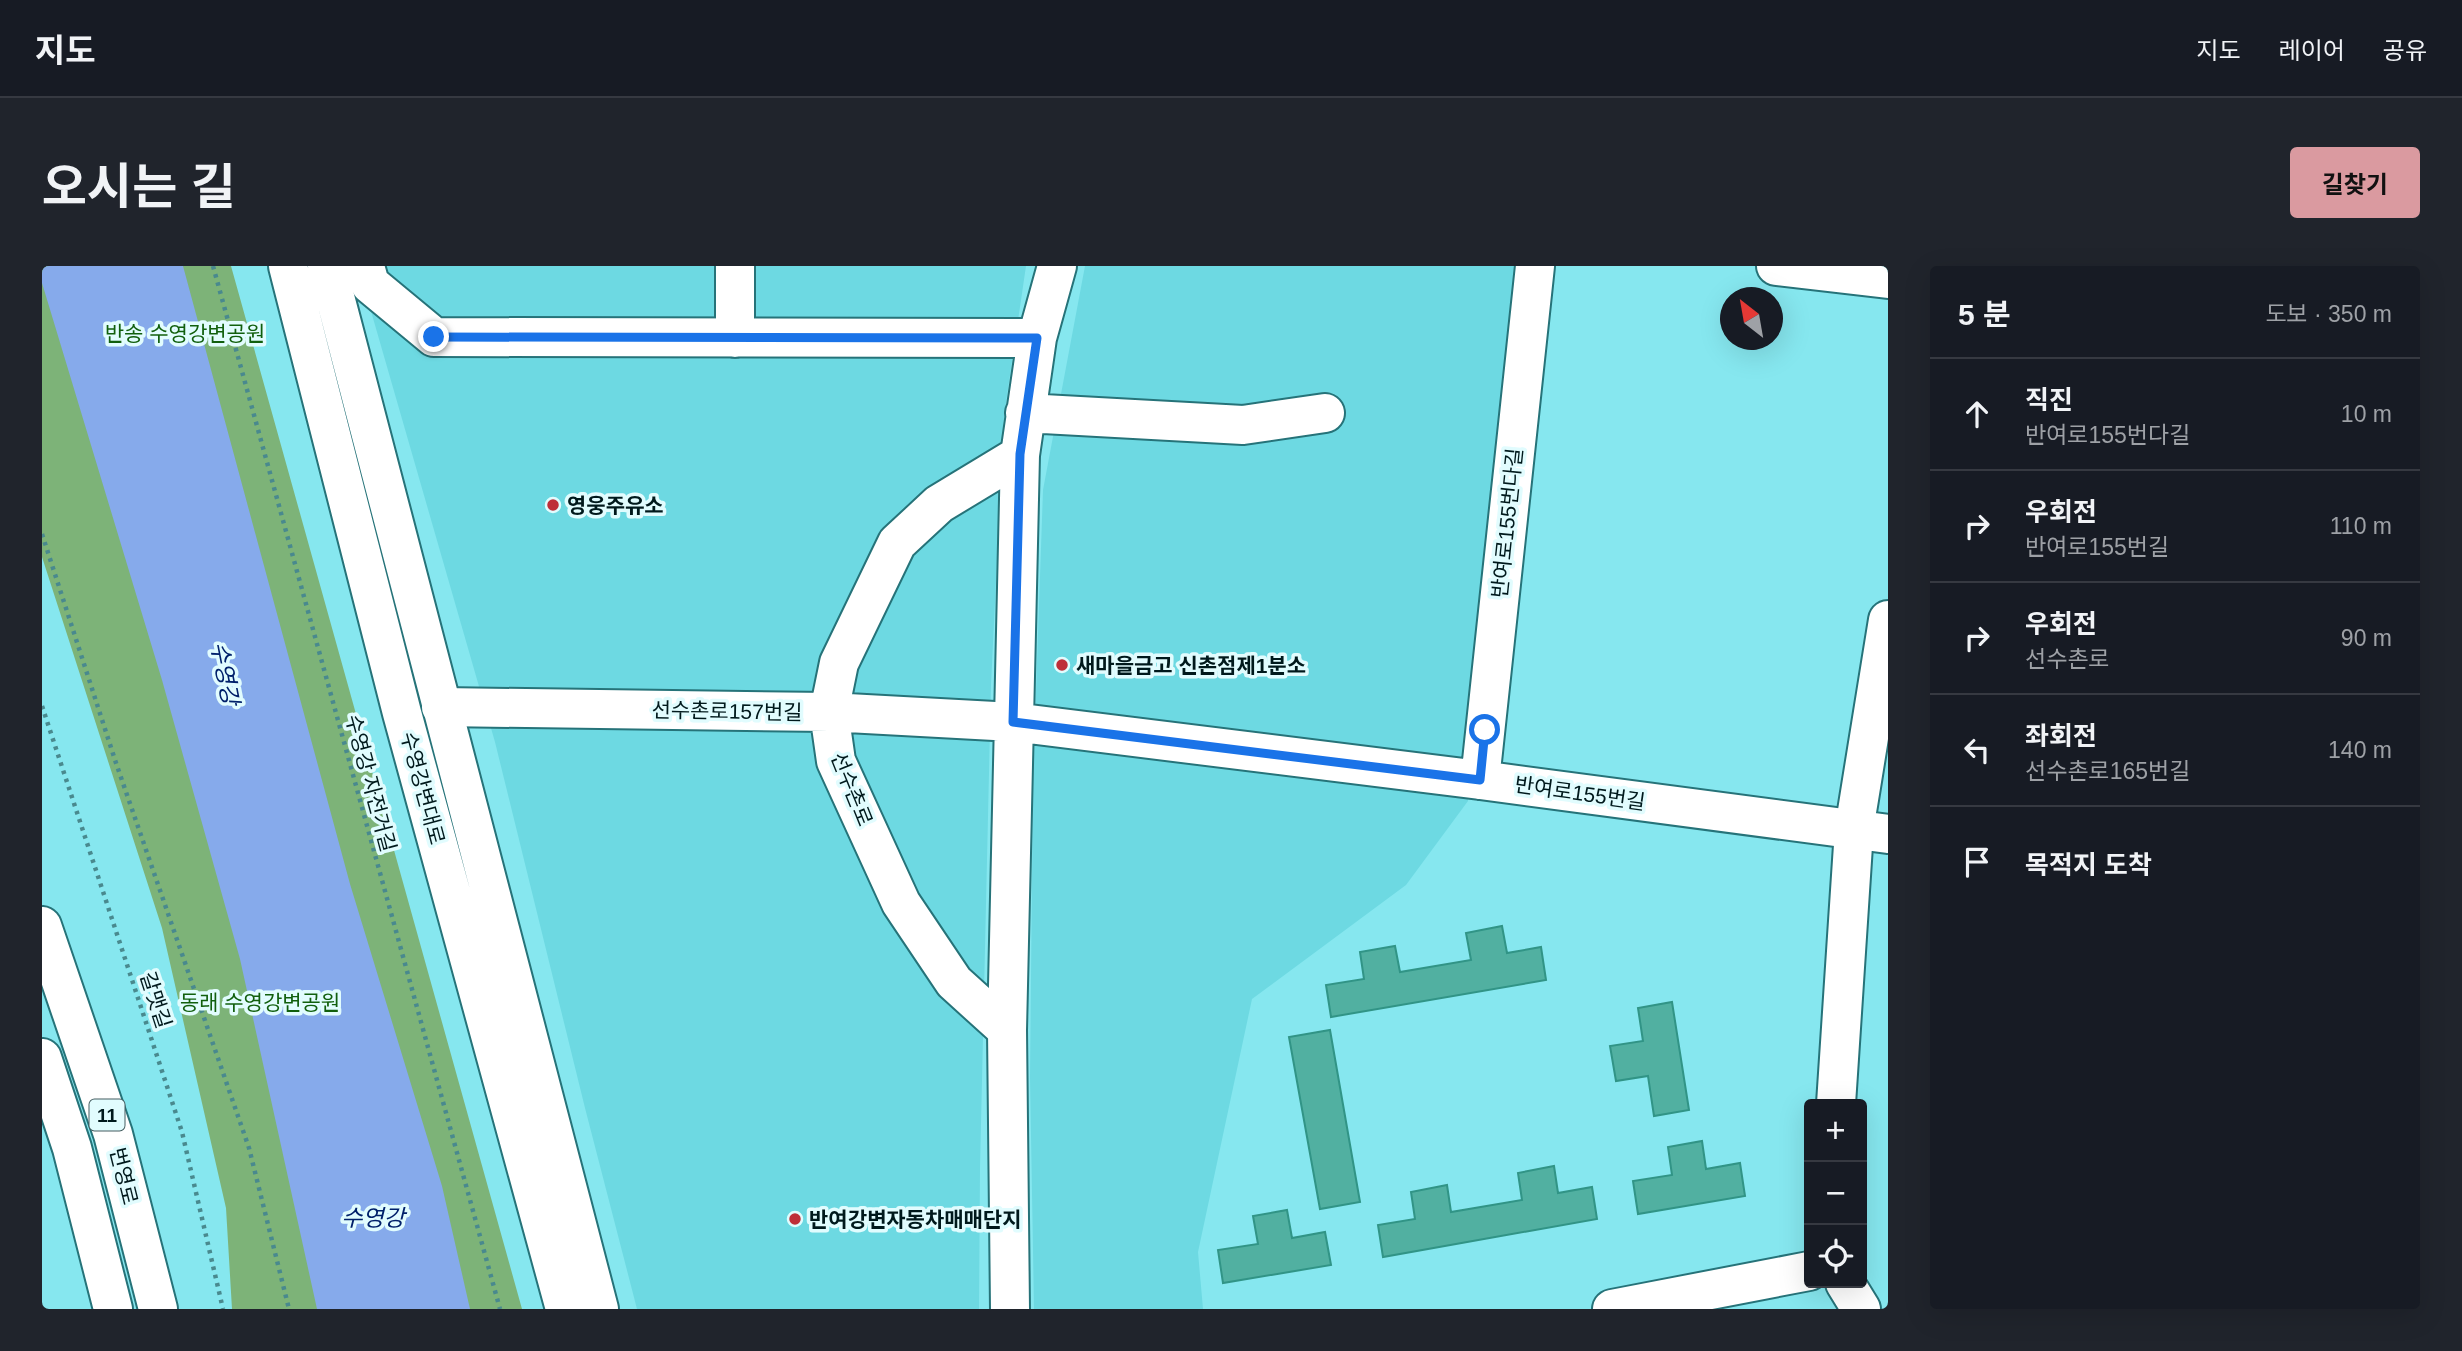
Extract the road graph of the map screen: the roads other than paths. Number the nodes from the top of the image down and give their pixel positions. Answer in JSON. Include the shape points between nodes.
{"nodes":[{"id":1,"x":288,"y":266,"type":"edge"},
{"id":2,"x":327,"y":266,"type":"edge"},
{"id":3,"x":365,"y":266,"type":"edge"},
{"id":4,"x":735,"y":266,"type":"edge"},
{"id":5,"x":1057,"y":266,"type":"edge"},
{"id":6,"x":1535,"y":266,"type":"edge"},
{"id":7,"x":1776,"y":266,"type":"edge"},
{"id":8,"x":1888,"y":279,"type":"edge"},
{"id":9,"x":735,"y":338,"type":"junction"},
{"id":10,"x":1037,"y":338,"type":"junction"},
{"id":11,"x":1325,"y":412,"type":"dead end"},
{"id":12,"x":1025,"y":413,"type":"junction"},
{"id":13,"x":1020,"y":454,"type":"junction"},
{"id":14,"x":1888,"y":620,"type":"edge"},
{"id":15,"x":441,"y":707,"type":"junction"},
{"id":16,"x":829,"y":712,"type":"junction"},
{"id":17,"x":1013,"y":722,"type":"junction"},
{"id":18,"x":1480,"y":780,"type":"junction"},
{"id":19,"x":1871,"y":832,"type":"edge"},
{"id":20,"x":42,"y":926,"type":"edge"},
{"id":21,"x":1007,"y":1030,"type":"junction"},
{"id":22,"x":42,"y":1058,"type":"edge"},
{"id":23,"x":1837,"y":1099,"type":"edge"},
{"id":24,"x":1804,"y":1272,"type":"edge"},
{"id":25,"x":1848,"y":1288,"type":"edge"},
{"id":26,"x":1888,"y":1306,"type":"edge"},
{"id":27,"x":113,"y":1309,"type":"edge"},
{"id":28,"x":158,"y":1309,"type":"edge"},
{"id":29,"x":565,"y":1309,"type":"edge"},
{"id":30,"x":598,"y":1309,"type":"edge"},
{"id":31,"x":1010,"y":1309,"type":"edge"},
{"id":32,"x":1612,"y":1309,"type":"edge"},
{"id":33,"x":1861,"y":1309,"type":"edge"},
{"id":34,"x":1870,"y":1309,"type":"edge"}],
"edges":[{"from":1,"to":29,"type":"main road","name":"수영강변대로","via":[[402,713]]},
{"from":2,"to":15,"type":"main road","name":"수영강변대로"},
{"from":3,"to":9,"type":"main road","via":[[370,284],[434,337]]},
{"from":4,"to":9,"type":"main road"},
{"from":5,"to":10,"type":"main road"},
{"from":6,"to":18,"type":"main road","name":"반여로155번다길"},
{"from":7,"to":8,"type":"main road"},
{"from":9,"to":10,"type":"main road"},
{"from":10,"to":12,"type":"main road"},
{"from":11,"to":12,"type":"main road","via":[[1242,425]]},
{"from":12,"to":13,"type":"main road"},
{"from":13,"to":16,"type":"main road","name":"선수촌로","via":[[939,504],[897,543],[839,663]]},
{"from":13,"to":17,"type":"main road"},
{"from":14,"to":19,"type":"main road"},
{"from":15,"to":16,"type":"main road","name":"선수촌로157번길"},
{"from":15,"to":30,"type":"main road","name":"수영강변대로"},
{"from":16,"to":17,"type":"main road","name":"선수촌로157번길"},
{"from":16,"to":21,"type":"main road","name":"선수촌로","via":[[836,761],[901,903],[954,982]]},
{"from":17,"to":18,"type":"main road","name":"반여로155번길"},
{"from":17,"to":21,"type":"main road"},
{"from":18,"to":19,"type":"main road","name":"반여로155번길"},
{"from":19,"to":23,"type":"main road"},
{"from":20,"to":28,"type":"main road","name":"번영로","number":"11","via":[[113,1134]]},
{"from":21,"to":31,"type":"main road"},
{"from":22,"to":27,"type":"main road","name":"번영로","number":"11","via":[[72,1148]]},
{"from":24,"to":32,"type":"main road"},
{"from":25,"to":33,"type":"main road"},
{"from":26,"to":34,"type":"main road"}]}
